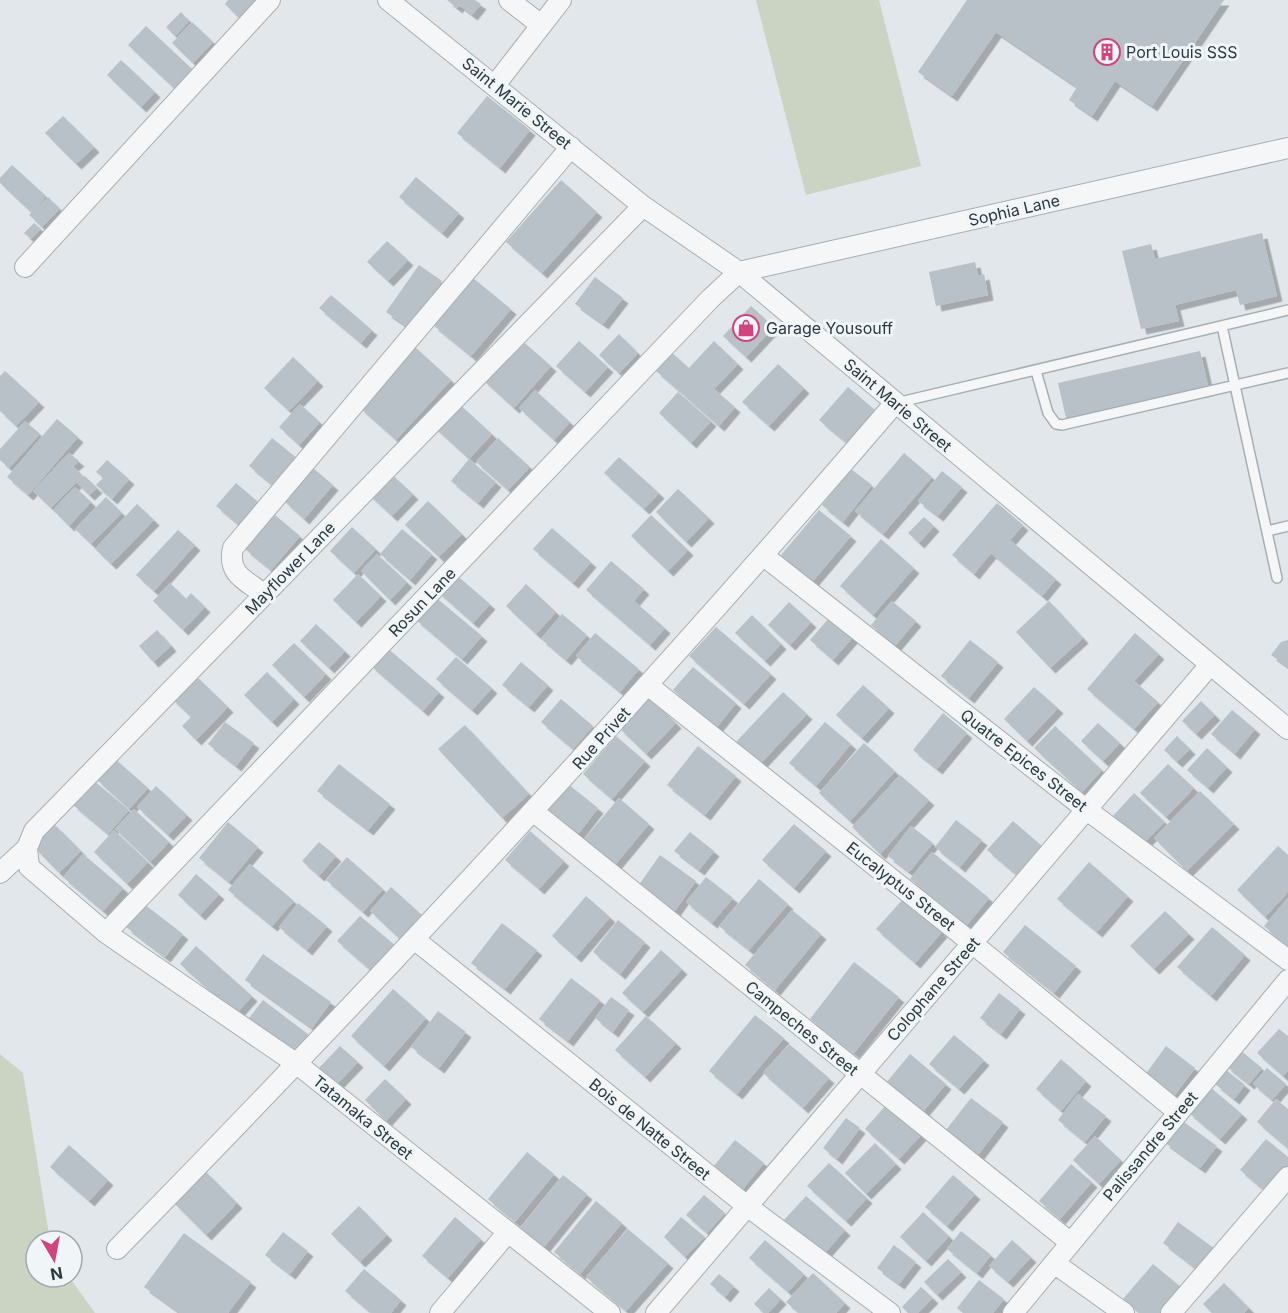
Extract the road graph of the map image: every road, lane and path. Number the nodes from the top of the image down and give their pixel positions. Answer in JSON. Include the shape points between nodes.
{"nodes":[{"id":1,"x":270,"y":0,"type":"edge"},
{"id":2,"x":388,"y":0,"type":"edge"},
{"id":3,"x":509,"y":0,"type":"edge"},
{"id":4,"x":561,"y":0,"type":"edge"},
{"id":5,"x":541,"y":25,"type":"junction"},
{"id":6,"x":495,"y":86,"type":"junction"},
{"id":7,"x":571,"y":147,"type":"junction"},
{"id":8,"x":1288,"y":148,"type":"edge"},
{"id":9,"x":643,"y":206,"type":"junction"},
{"id":10,"x":25,"y":267,"type":"dead end"},
{"id":11,"x":739,"y":272,"type":"junction"},
{"id":12,"x":1288,"y":310,"type":"edge"},
{"id":13,"x":1222,"y":326,"type":"junction"},
{"id":14,"x":1036,"y":371,"type":"junction"},
{"id":15,"x":1288,"y":373,"type":"edge"},
{"id":16,"x":1235,"y":385,"type":"junction"},
{"id":17,"x":895,"y":403,"type":"junction"},
{"id":18,"x":1288,"y":526,"type":"edge"},
{"id":19,"x":1267,"y":531,"type":"junction"},
{"id":20,"x":764,"y":556,"type":"junction"},
{"id":21,"x":1277,"y":578,"type":"dead end"},
{"id":22,"x":264,"y":594,"type":"junction"},
{"id":23,"x":1210,"y":665,"type":"junction"},
{"id":24,"x":649,"y":686,"type":"junction"},
{"id":25,"x":1288,"y":729,"type":"edge"},
{"id":26,"x":1087,"y":810,"type":"junction"},
{"id":27,"x":534,"y":812,"type":"junction"},
{"id":28,"x":27,"y":848,"type":"junction"},
{"id":29,"x":0,"y":873,"type":"edge"},
{"id":30,"x":106,"y":933,"type":"junction"},
{"id":31,"x":414,"y":939,"type":"junction"},
{"id":32,"x":972,"y":943,"type":"junction"},
{"id":33,"x":1288,"y":960,"type":"edge"},
{"id":34,"x":1288,"y":980,"type":"edge"},
{"id":35,"x":297,"y":1064,"type":"junction"},
{"id":36,"x":860,"y":1075,"type":"junction"},
{"id":37,"x":1178,"y":1112,"type":"junction"},
{"id":38,"x":1288,"y":1177,"type":"edge"},
{"id":39,"x":747,"y":1206,"type":"junction"},
{"id":40,"x":508,"y":1232,"type":"junction"},
{"id":41,"x":1071,"y":1243,"type":"junction"},
{"id":42,"x":117,"y":1250,"type":"dead end"},
{"id":43,"x":1054,"y":1263,"type":"junction"},
{"id":44,"x":440,"y":1313,"type":"edge"},
{"id":45,"x":610,"y":1313,"type":"edge"},
{"id":46,"x":656,"y":1313,"type":"edge"},
{"id":47,"x":890,"y":1313,"type":"edge"},
{"id":48,"x":1013,"y":1313,"type":"edge"},
{"id":49,"x":1124,"y":1313,"type":"edge"},
{"id":50,"x":1171,"y":1313,"type":"edge"}],
"edges":[{"from":1,"to":10,"type":"street"},
{"from":2,"to":6,"type":"street","name":"Saint Marie Street"},
{"from":3,"to":5,"type":"street"},
{"from":4,"to":5,"type":"street"},
{"from":5,"to":6,"type":"street"},
{"from":6,"to":7,"type":"street","name":"Saint Marie Street"},
{"from":7,"to":9,"type":"street","name":"Saint Marie Street"},
{"from":7,"to":22,"type":"street","via":[[233,548],[230,560],[234,571]]},
{"from":8,"to":11,"type":"street","name":"Sophia Lane"},
{"from":9,"to":11,"type":"street","name":"Saint Marie Street"},
{"from":9,"to":22,"type":"street","name":"Mayflower Lane"},
{"from":11,"to":17,"type":"street","name":"Saint Marie Street"},
{"from":11,"to":30,"type":"street","name":"Rosun Lane"},
{"from":12,"to":13,"type":"lane"},
{"from":13,"to":14,"type":"lane"},
{"from":13,"to":16,"type":"lane"},
{"from":14,"to":16,"type":"lane","via":[[1048,414],[1062,425]]},
{"from":14,"to":17,"type":"lane"},
{"from":15,"to":16,"type":"lane"},
{"from":16,"to":19,"type":"lane"},
{"from":17,"to":20,"type":"street","name":"Rue Privet"},
{"from":17,"to":23,"type":"street","name":"Saint Marie Street"},
{"from":18,"to":19,"type":"lane"},
{"from":19,"to":21,"type":"lane"},
{"from":20,"to":24,"type":"street","name":"Rue Privet"},
{"from":20,"to":26,"type":"street","name":"Quatre Epices Street"},
{"from":22,"to":28,"type":"street","name":"Mayflower Lane","via":[[34,831]]},
{"from":23,"to":25,"type":"street","name":"Saint Marie Street"},
{"from":23,"to":26,"type":"street","name":"Colophane Street"},
{"from":24,"to":27,"type":"street","name":"Rue Privet"},
{"from":24,"to":32,"type":"street","name":"Eucalyptus Street"},
{"from":26,"to":32,"type":"street","name":"Colophane Street"},
{"from":26,"to":33,"type":"street","name":"Quatre Epices Street"},
{"from":27,"to":31,"type":"street","name":"Rue Privet"},
{"from":27,"to":36,"type":"street","name":"Campeches Street"},
{"from":28,"to":29,"type":"street","name":"Mayflower Lane"},
{"from":28,"to":30,"type":"street","via":[[29,867]]},
{"from":30,"to":35,"type":"street","name":"Tatamaka Street"},
{"from":31,"to":35,"type":"street","name":"Rue Privet"},
{"from":31,"to":39,"type":"street","name":"Bois de Natte Street"},
{"from":32,"to":36,"type":"street","name":"Colophane Street"},
{"from":32,"to":37,"type":"street","name":"Eucalyptus Street"},
{"from":34,"to":37,"type":"street","name":"Palissandre Street"},
{"from":35,"to":40,"type":"street","name":"Tatamaka Street"},
{"from":35,"to":42,"type":"street","name":"Rue Privet"},
{"from":36,"to":39,"type":"street","name":"Colophane Street"},
{"from":36,"to":41,"type":"street","name":"Campeches Street"},
{"from":37,"to":41,"type":"street","name":"Palissandre Street"},
{"from":38,"to":50,"type":"street"},
{"from":39,"to":46,"type":"street","name":"Colophane Street"},
{"from":39,"to":47,"type":"street","name":"Bois de Natte Street"},
{"from":40,"to":44,"type":"street"},
{"from":40,"to":45,"type":"street","name":"Tatamaka Street"},
{"from":41,"to":43,"type":"street","name":"Palissandre Street"},
{"from":43,"to":48,"type":"street","name":"Palissandre Street"},
{"from":43,"to":49,"type":"street"}]}
